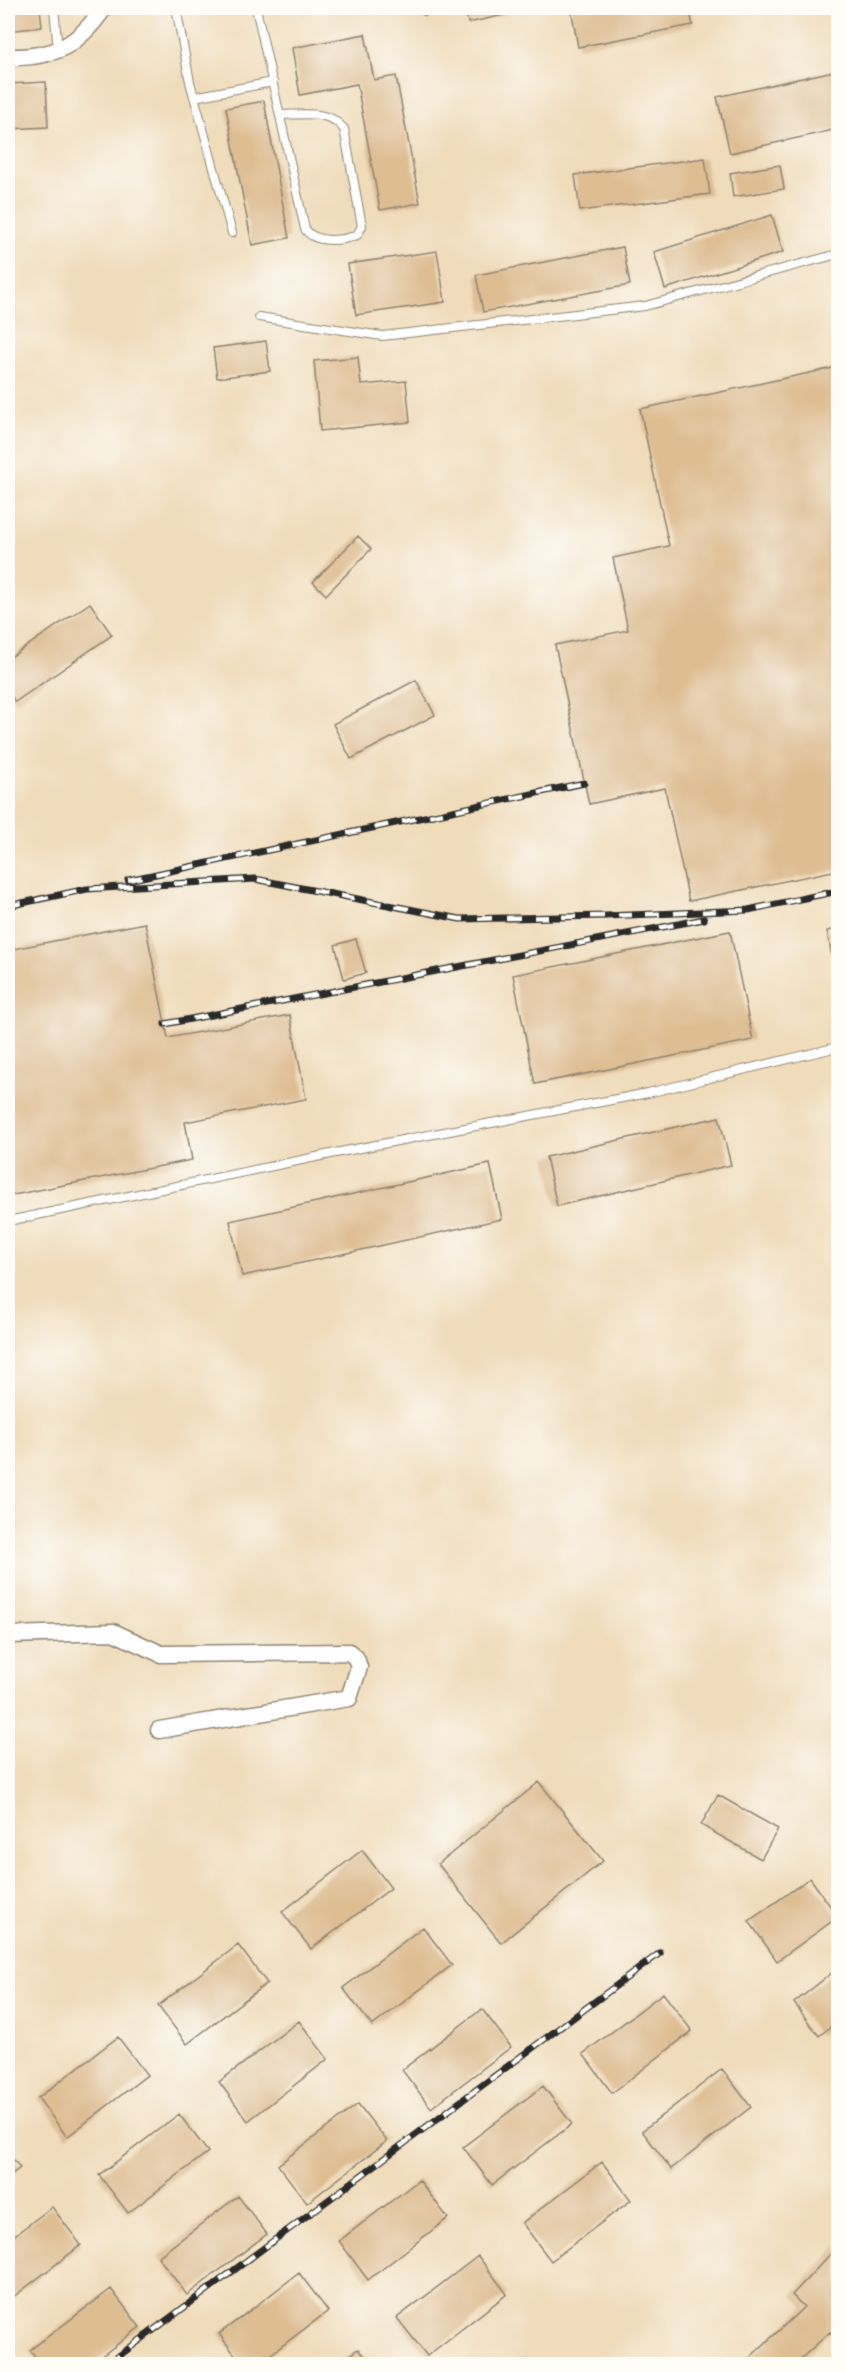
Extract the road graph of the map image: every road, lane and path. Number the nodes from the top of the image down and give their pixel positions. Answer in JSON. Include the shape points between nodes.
{"nodes":[{"id":1,"x":54,"y":8,"type":"edge"},
{"id":2,"x":104,"y":8,"type":"edge"},
{"id":3,"x":176,"y":8,"type":"edge"},
{"id":4,"x":256,"y":8,"type":"edge"},
{"id":5,"x":58,"y":50,"type":"junction"},
{"id":6,"x":8,"y":57,"type":"edge"},
{"id":7,"x":273,"y":82,"type":"junction"},
{"id":8,"x":194,"y":97,"type":"junction"},
{"id":9,"x":280,"y":115,"type":"junction"},
{"id":10,"x":232,"y":233,"type":"dead end"},
{"id":11,"x":838,"y":254,"type":"edge"},
{"id":12,"x":259,"y":317,"type":"dead end"},
{"id":13,"x":838,"y":1047,"type":"edge"},
{"id":14,"x":8,"y":1221,"type":"edge"},
{"id":15,"x":8,"y":1635,"type":"edge"},
{"id":16,"x":159,"y":1730,"type":"dead end"}],
"edges":[{"from":1,"to":5,"type":"lane"},
{"from":2,"to":5,"type":"street","via":[[90,28]]},
{"from":3,"to":8,"type":"lane"},
{"from":4,"to":7,"type":"lane"},
{"from":5,"to":6,"type":"street"},
{"from":7,"to":8,"type":"lane"},
{"from":7,"to":9,"type":"lane"},
{"from":8,"to":10,"type":"lane"},
{"from":9,"to":9,"type":"lane","via":[[305,229],[311,236],[323,239],[357,235],[362,226],[344,129],[326,116]]},
{"from":11,"to":12,"type":"lane","via":[[645,306],[382,336]]},
{"from":13,"to":14,"type":"lane","via":[[648,1093]]},
{"from":15,"to":16,"type":"street","via":[[113,1632],[161,1654],[349,1652],[356,1658],[359,1667],[349,1698]]}]}
